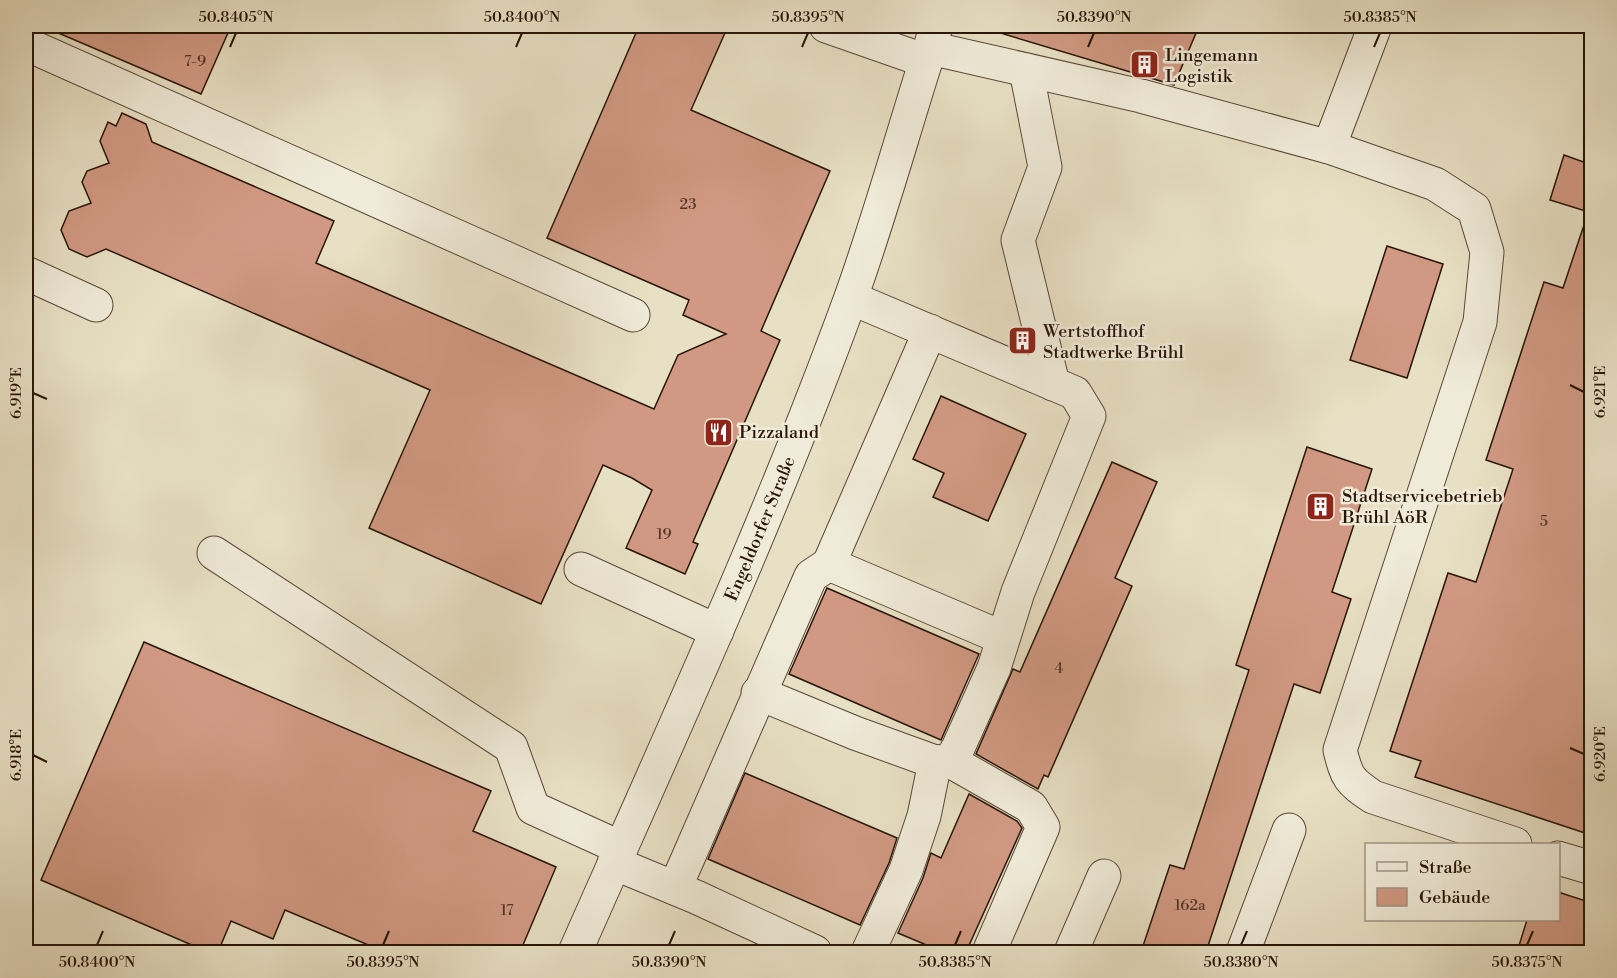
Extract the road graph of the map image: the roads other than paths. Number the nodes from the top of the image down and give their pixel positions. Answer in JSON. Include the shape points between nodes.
{"nodes":[{"id":1,"x":826,"y":26,"type":"edge"},
{"id":2,"x":1375,"y":26,"type":"edge"},
{"id":3,"x":26,"y":45,"type":"edge"},
{"id":4,"x":931,"y":45,"type":"edge"},
{"id":5,"x":1026,"y":70,"type":"junction"},
{"id":6,"x":1329,"y":147,"type":"junction"},
{"id":7,"x":26,"y":273,"type":"edge"},
{"id":8,"x":851,"y":298,"type":"junction"},
{"id":9,"x":96,"y":305,"type":"dead end"},
{"id":10,"x":633,"y":315,"type":"dead end"},
{"id":11,"x":930,"y":332,"type":"junction"},
{"id":12,"x":1053,"y":384,"type":"junction"},
{"id":13,"x":214,"y":553,"type":"dead end"},
{"id":14,"x":830,"y":564,"type":"junction"},
{"id":15,"x":581,"y":569,"type":"dead end"},
{"id":16,"x":717,"y":631,"type":"junction"},
{"id":17,"x":1003,"y":638,"type":"junction"},
{"id":18,"x":758,"y":693,"type":"junction"},
{"id":19,"x":943,"y":761,"type":"junction"},
{"id":20,"x":1289,"y":830,"type":"dead end"},
{"id":21,"x":1512,"y":843,"type":"edge"},
{"id":22,"x":618,"y":855,"type":"junction"},
{"id":23,"x":1560,"y":859,"type":"edge"},
{"id":24,"x":1592,"y":868,"type":"edge"},
{"id":25,"x":1104,"y":876,"type":"dead end"},
{"id":26,"x":675,"y":888,"type":"junction"},
{"id":27,"x":575,"y":952,"type":"edge"},
{"id":28,"x":815,"y":952,"type":"edge"},
{"id":29,"x":868,"y":952,"type":"edge"},
{"id":30,"x":989,"y":952,"type":"edge"},
{"id":31,"x":1071,"y":952,"type":"edge"},
{"id":32,"x":1243,"y":952,"type":"edge"}],
"edges":[{"from":1,"to":4,"type":"street"},
{"from":2,"to":6,"type":"street"},
{"from":3,"to":10,"type":"street"},
{"from":4,"to":5,"type":"street"},
{"from":4,"to":8,"type":"street","name":"Engeldorfer Straße"},
{"from":5,"to":6,"type":"street","via":[[1141,96]]},
{"from":5,"to":12,"type":"street","via":[[1045,167],[1018,240]]},
{"from":6,"to":21,"type":"street","via":[[1435,184],[1474,209],[1487,252],[1480,322],[1340,750],[1345,774],[1373,797]]},
{"from":7,"to":9,"type":"street"},
{"from":8,"to":11,"type":"street"},
{"from":8,"to":16,"type":"street","name":"Engeldorfer Straße"},
{"from":11,"to":12,"type":"street"},
{"from":11,"to":14,"type":"street"},
{"from":12,"to":17,"type":"street","via":[[1075,393],[1089,416]]},
{"from":13,"to":22,"type":"street","via":[[511,747],[533,808]]},
{"from":14,"to":17,"type":"street"},
{"from":14,"to":18,"type":"street","via":[[811,576]]},
{"from":15,"to":16,"type":"street"},
{"from":16,"to":22,"type":"street","name":"Engeldorfer Straße"},
{"from":17,"to":19,"type":"street","via":[[958,748]]},
{"from":18,"to":19,"type":"street","via":[[855,733]]},
{"from":18,"to":26,"type":"street"},
{"from":19,"to":29,"type":"street","via":[[906,870]]},
{"from":19,"to":30,"type":"street","via":[[1031,807],[1043,827]]},
{"from":20,"to":32,"type":"street"},
{"from":22,"to":26,"type":"street"},
{"from":22,"to":27,"type":"street","name":"Engeldorfer Straße"},
{"from":23,"to":24,"type":"street"},
{"from":25,"to":31,"type":"street"},
{"from":26,"to":28,"type":"street"}]}
